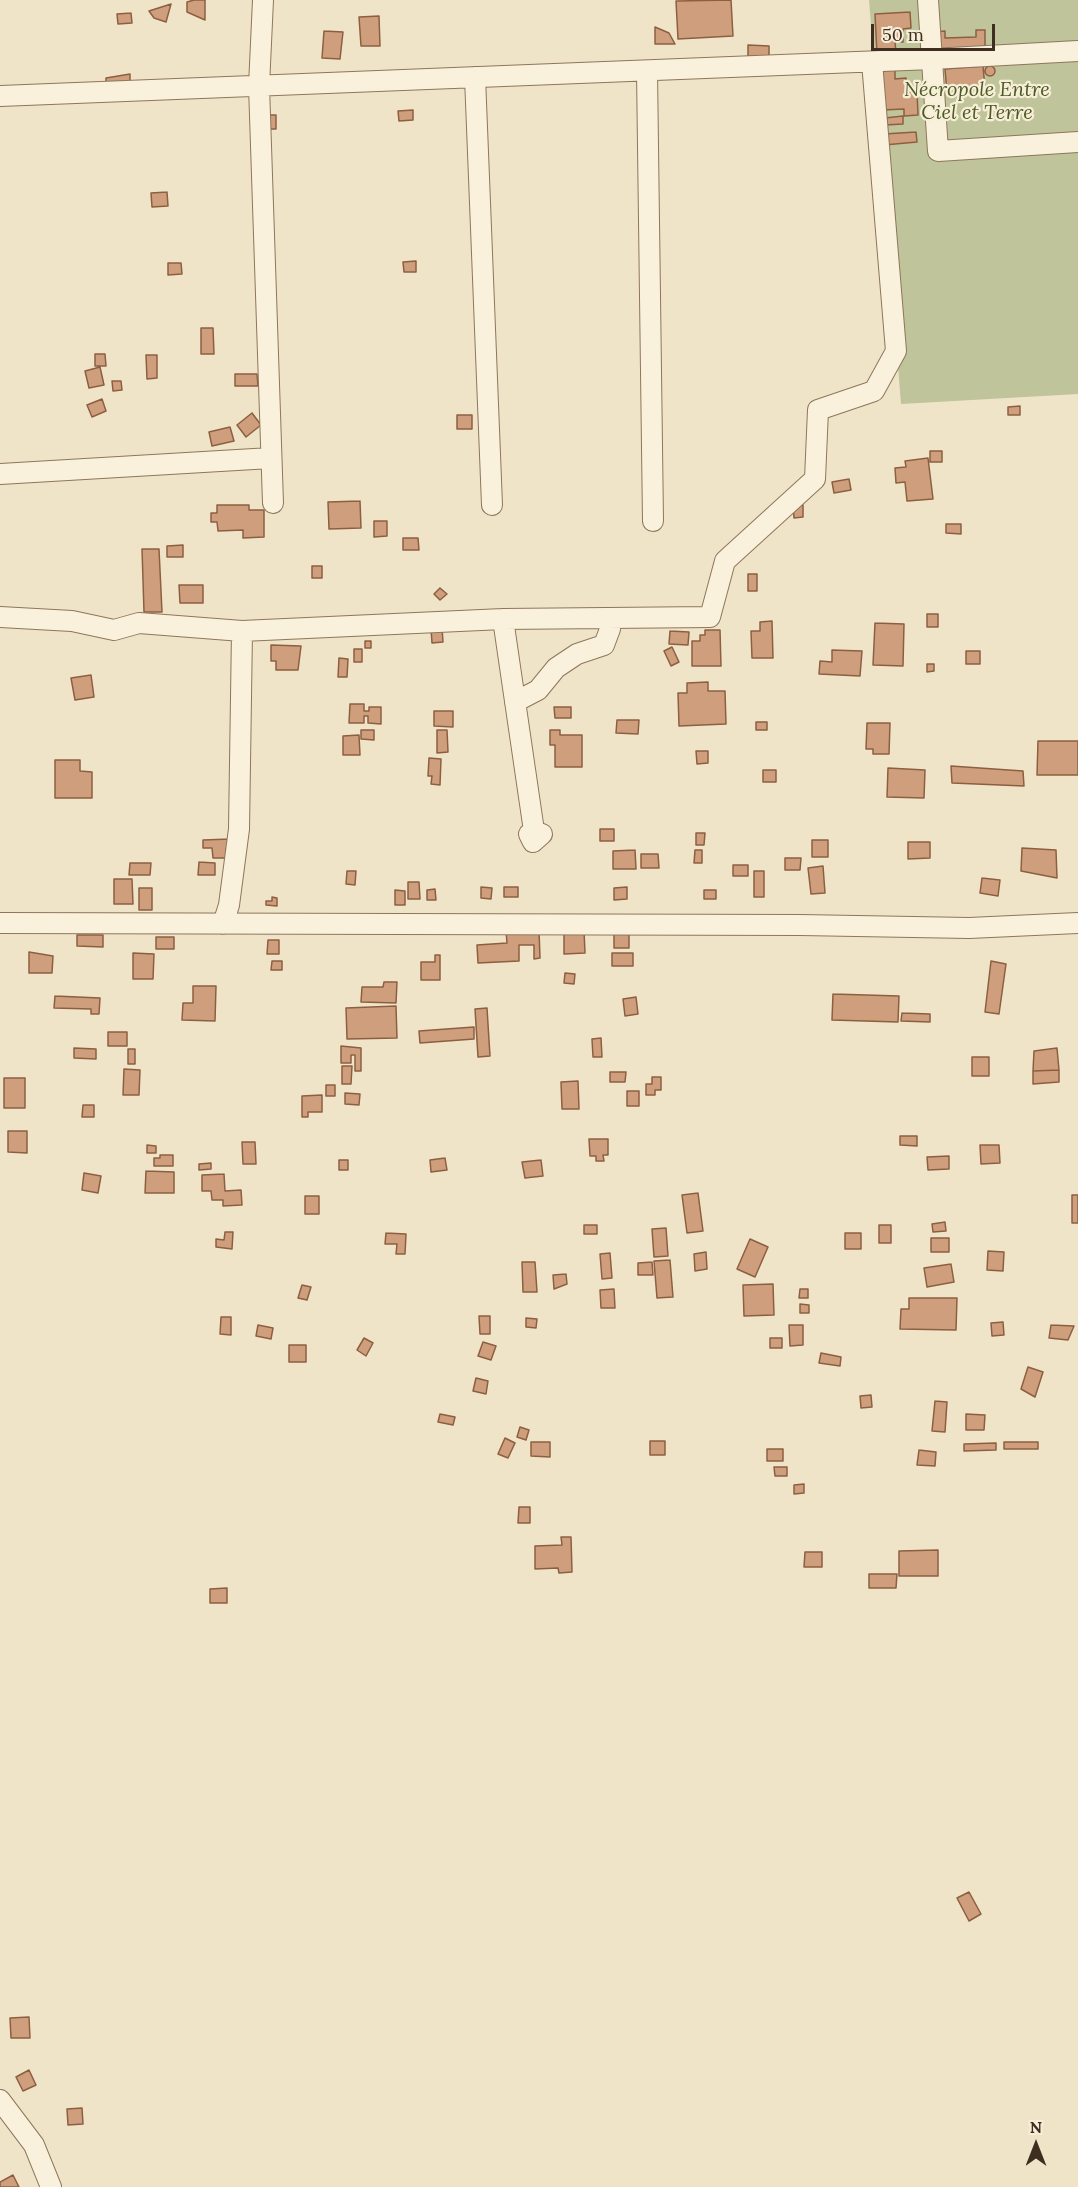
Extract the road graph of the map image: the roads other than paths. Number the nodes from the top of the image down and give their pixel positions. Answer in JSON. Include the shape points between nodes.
{"nodes":[{"id":1,"x":263,"y":0,"type":"edge"},
{"id":2,"x":928,"y":0,"type":"edge"},
{"id":3,"x":1078,"y":51,"type":"edge"},
{"id":4,"x":932,"y":60,"type":"junction"},
{"id":5,"x":872,"y":62,"type":"junction"},
{"id":6,"x":647,"y":70,"type":"junction"},
{"id":7,"x":475,"y":77,"type":"junction"},
{"id":8,"x":259,"y":86,"type":"junction"},
{"id":9,"x":0,"y":96,"type":"edge"},
{"id":10,"x":1078,"y":142,"type":"edge"},
{"id":11,"x":271,"y":458,"type":"junction"},
{"id":12,"x":0,"y":474,"type":"edge"},
{"id":13,"x":273,"y":503,"type":"dead end"},
{"id":14,"x":492,"y":505,"type":"dead end"},
{"id":15,"x":653,"y":521,"type":"dead end"},
{"id":16,"x":0,"y":617,"type":"edge"},
{"id":17,"x":610,"y":618,"type":"junction"},
{"id":18,"x":503,"y":619,"type":"junction"},
{"id":19,"x":242,"y":632,"type":"junction"},
{"id":20,"x":515,"y":702,"type":"junction"},
{"id":21,"x":534,"y":831,"type":"dead end"},
{"id":22,"x":0,"y":923,"type":"edge"},
{"id":23,"x":1078,"y":923,"type":"edge"},
{"id":24,"x":223,"y":924,"type":"junction"},
{"id":25,"x":0,"y":2100,"type":"edge"},
{"id":26,"x":51,"y":2187,"type":"edge"}],
"edges":[{"from":1,"to":8,"type":"street"},
{"from":2,"to":4,"type":"street"},
{"from":3,"to":4,"type":"street"},
{"from":4,"to":5,"type":"street"},
{"from":4,"to":10,"type":"street","via":[[938,151]]},
{"from":5,"to":6,"type":"street"},
{"from":5,"to":17,"type":"street","via":[[896,351],[874,391],[818,410],[815,478],[725,561],[710,617]]},
{"from":6,"to":7,"type":"street"},
{"from":6,"to":15,"type":"street"},
{"from":7,"to":8,"type":"street"},
{"from":7,"to":14,"type":"street"},
{"from":8,"to":9,"type":"street"},
{"from":8,"to":11,"type":"street"},
{"from":11,"to":12,"type":"street"},
{"from":11,"to":13,"type":"street"},
{"from":16,"to":19,"type":"street","via":[[72,621],[114,630],[139,623]]},
{"from":17,"to":18,"type":"street"},
{"from":17,"to":20,"type":"street","via":[[604,645],[563,663],[538,690]]},
{"from":18,"to":19,"type":"street"},
{"from":18,"to":20,"type":"street"},
{"from":19,"to":24,"type":"street","via":[[239,829]]},
{"from":20,"to":21,"type":"street"},
{"from":22,"to":24,"type":"street"},
{"from":23,"to":24,"type":"street","via":[[969,928]]},
{"from":25,"to":26,"type":"street","via":[[34,2145]]}]}
